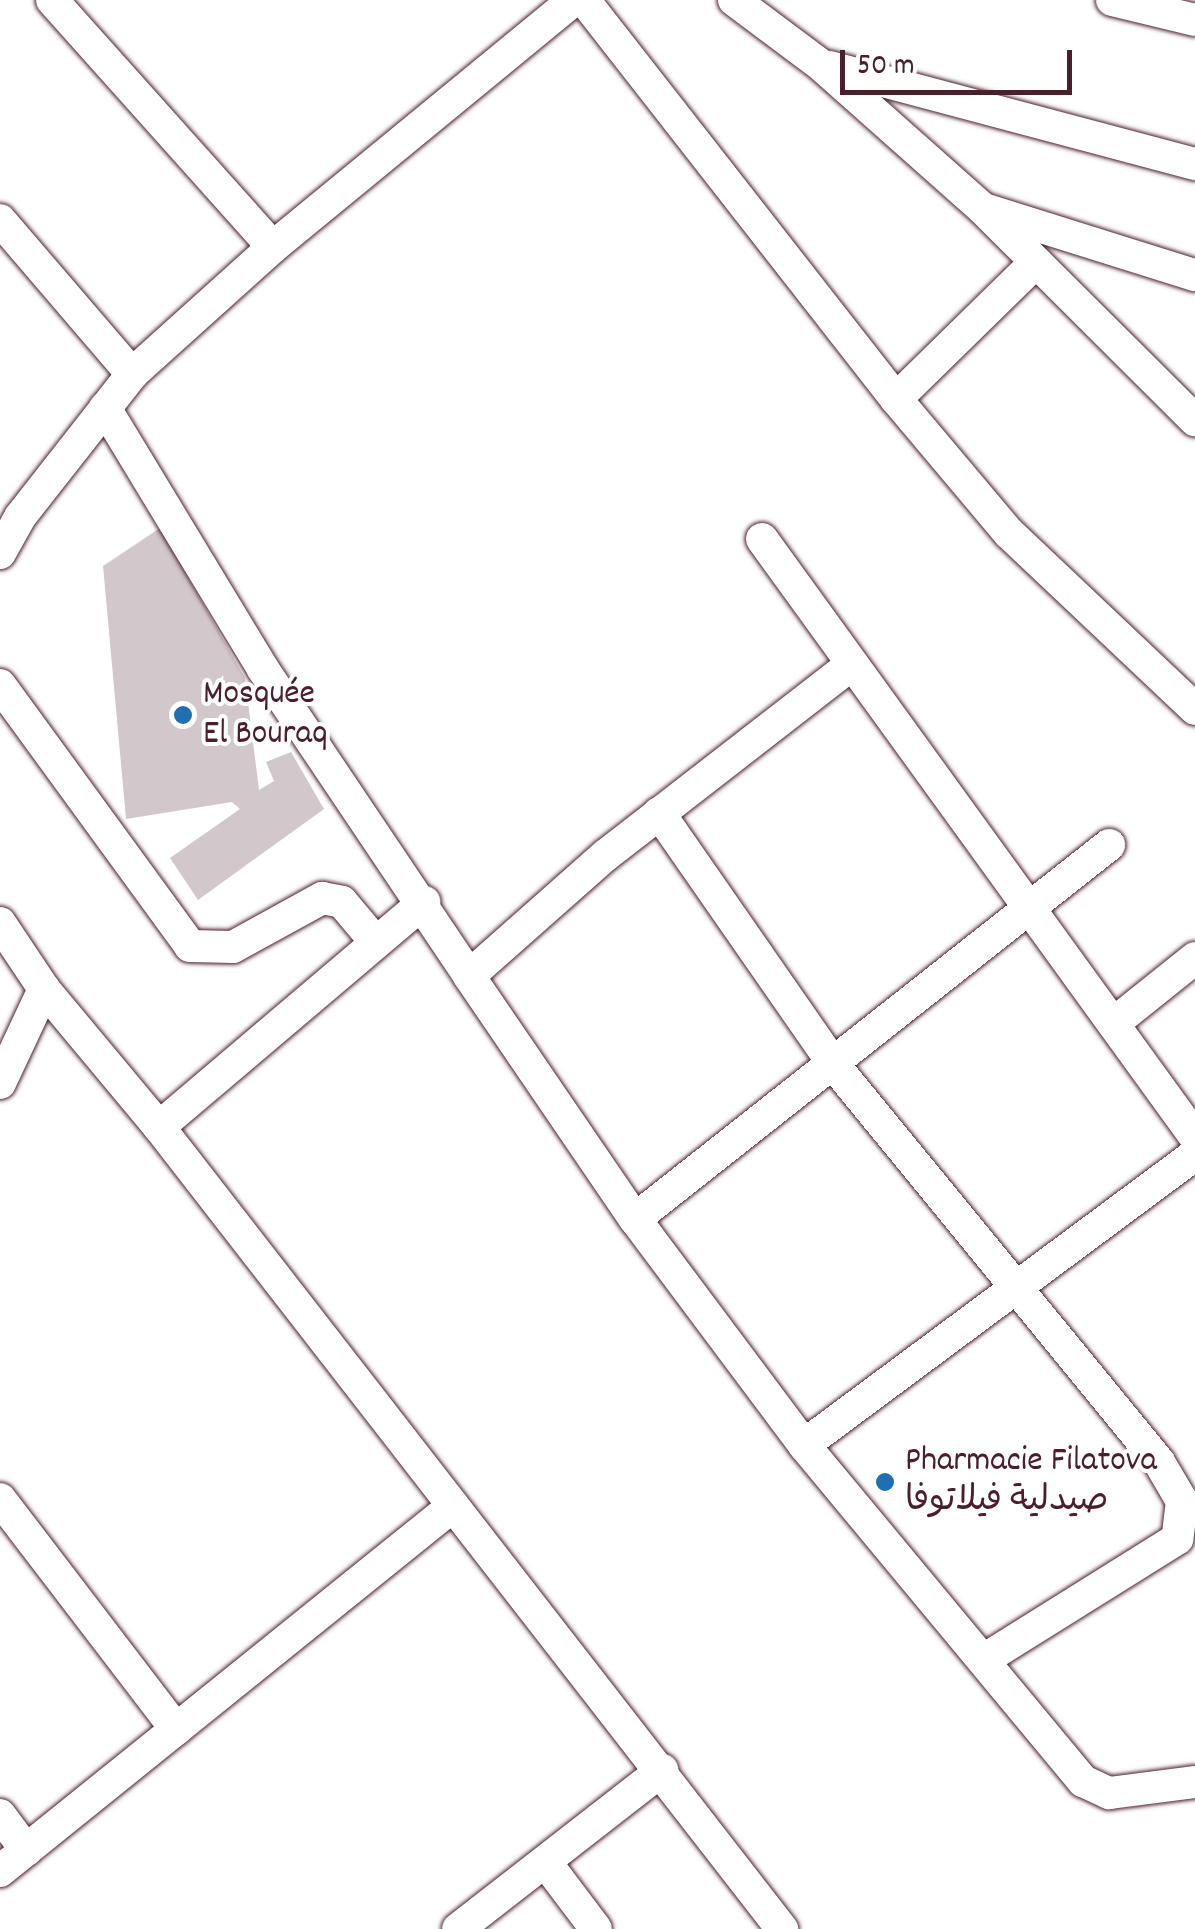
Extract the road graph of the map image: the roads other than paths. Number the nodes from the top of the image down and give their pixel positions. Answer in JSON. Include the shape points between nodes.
{"nodes":[{"id":1,"x":52,"y":0,"type":"edge"},
{"id":2,"x":574,"y":0,"type":"edge"},
{"id":3,"x":584,"y":0,"type":"edge"},
{"id":4,"x":734,"y":0,"type":"edge"},
{"id":5,"x":1112,"y":0,"type":"edge"},
{"id":6,"x":1195,"y":20,"type":"edge"},
{"id":7,"x":821,"y":64,"type":"junction"},
{"id":8,"x":1195,"y":164,"type":"edge"},
{"id":9,"x":982,"y":208,"type":"junction"},
{"id":10,"x":0,"y":220,"type":"edge"},
{"id":11,"x":273,"y":247,"type":"junction"},
{"id":12,"x":1035,"y":263,"type":"junction"},
{"id":13,"x":1195,"y":275,"type":"edge"},
{"id":14,"x":132,"y":374,"type":"junction"},
{"id":15,"x":896,"y":400,"type":"junction"},
{"id":16,"x":106,"y":408,"type":"junction"},
{"id":17,"x":1192,"y":408,"type":"edge"},
{"id":18,"x":762,"y":540,"type":"dead end"},
{"id":19,"x":0,"y":553,"type":"edge"},
{"id":20,"x":852,"y":664,"type":"junction"},
{"id":21,"x":0,"y":685,"type":"edge"},
{"id":22,"x":1195,"y":709,"type":"edge"},
{"id":23,"x":659,"y":813,"type":"junction"},
{"id":24,"x":1109,"y":845,"type":"dead end"},
{"id":25,"x":424,"y":902,"type":"junction"},
{"id":26,"x":1027,"y":908,"type":"junction"},
{"id":27,"x":0,"y":923,"type":"edge"},
{"id":28,"x":374,"y":940,"type":"junction"},
{"id":29,"x":1195,"y":958,"type":"edge"},
{"id":30,"x":469,"y":976,"type":"junction"},
{"id":31,"x":44,"y":989,"type":"junction"},
{"id":32,"x":1114,"y":1023,"type":"junction"},
{"id":33,"x":834,"y":1065,"type":"junction"},
{"id":34,"x":0,"y":1083,"type":"edge"},
{"id":35,"x":158,"y":1127,"type":"junction"},
{"id":36,"x":1195,"y":1137,"type":"edge"},
{"id":37,"x":1195,"y":1155,"type":"edge"},
{"id":38,"x":635,"y":1219,"type":"junction"},
{"id":39,"x":1018,"y":1292,"type":"junction"},
{"id":40,"x":804,"y":1445,"type":"junction"},
{"id":41,"x":453,"y":1506,"type":"junction"},
{"id":42,"x":2,"y":1508,"type":"edge"},
{"id":43,"x":986,"y":1660,"type":"junction"},
{"id":44,"x":176,"y":1729,"type":"junction"},
{"id":45,"x":662,"y":1770,"type":"junction"},
{"id":46,"x":1195,"y":1782,"type":"edge"},
{"id":47,"x":0,"y":1816,"type":"edge"},
{"id":48,"x":26,"y":1850,"type":"junction"},
{"id":49,"x":547,"y":1864,"type":"junction"},
{"id":50,"x":0,"y":1872,"type":"edge"},
{"id":51,"x":458,"y":1929,"type":"edge"},
{"id":52,"x":596,"y":1929,"type":"edge"},
{"id":53,"x":782,"y":1929,"type":"edge"}],
"edges":[{"from":1,"to":11,"type":"street"},
{"from":2,"to":11,"type":"street"},
{"from":3,"to":15,"type":"street"},
{"from":4,"to":7,"type":"street"},
{"from":5,"to":6,"type":"street"},
{"from":7,"to":8,"type":"street"},
{"from":7,"to":9,"type":"street"},
{"from":9,"to":12,"type":"street"},
{"from":9,"to":13,"type":"street"},
{"from":10,"to":14,"type":"street"},
{"from":11,"to":14,"type":"street"},
{"from":12,"to":15,"type":"street"},
{"from":12,"to":17,"type":"street"},
{"from":14,"to":16,"type":"street"},
{"from":15,"to":22,"type":"street","via":[[1068,595]]},
{"from":16,"to":19,"type":"street"},
{"from":16,"to":25,"type":"street","via":[[263,669]]},
{"from":18,"to":20,"type":"street"},
{"from":20,"to":23,"type":"street"},
{"from":20,"to":26,"type":"street"},
{"from":21,"to":28,"type":"street","via":[[190,946],[233,948],[322,898],[342,902]]},
{"from":23,"to":30,"type":"street"},
{"from":23,"to":33,"type":"street"},
{"from":24,"to":26,"type":"street"},
{"from":25,"to":28,"type":"street"},
{"from":25,"to":30,"type":"street"},
{"from":26,"to":32,"type":"street"},
{"from":26,"to":33,"type":"street"},
{"from":27,"to":31,"type":"street"},
{"from":28,"to":35,"type":"street"},
{"from":29,"to":32,"type":"street"},
{"from":30,"to":38,"type":"street"},
{"from":31,"to":34,"type":"street"},
{"from":31,"to":35,"type":"street"},
{"from":32,"to":36,"type":"street"},
{"from":33,"to":38,"type":"street"},
{"from":33,"to":39,"type":"street"},
{"from":35,"to":41,"type":"street"},
{"from":37,"to":39,"type":"street"},
{"from":38,"to":40,"type":"street"},
{"from":39,"to":40,"type":"street"},
{"from":39,"to":43,"type":"street","via":[[1158,1462],[1185,1515],[1177,1539],[1165,1548]]},
{"from":40,"to":43,"type":"street"},
{"from":41,"to":44,"type":"street"},
{"from":41,"to":45,"type":"street"},
{"from":42,"to":44,"type":"street"},
{"from":43,"to":46,"type":"street","via":[[1091,1788],[1122,1793]]},
{"from":44,"to":48,"type":"street"},
{"from":45,"to":49,"type":"street"},
{"from":45,"to":53,"type":"street"},
{"from":47,"to":48,"type":"street"},
{"from":48,"to":50,"type":"street"},
{"from":49,"to":51,"type":"street"},
{"from":49,"to":52,"type":"street"}]}
